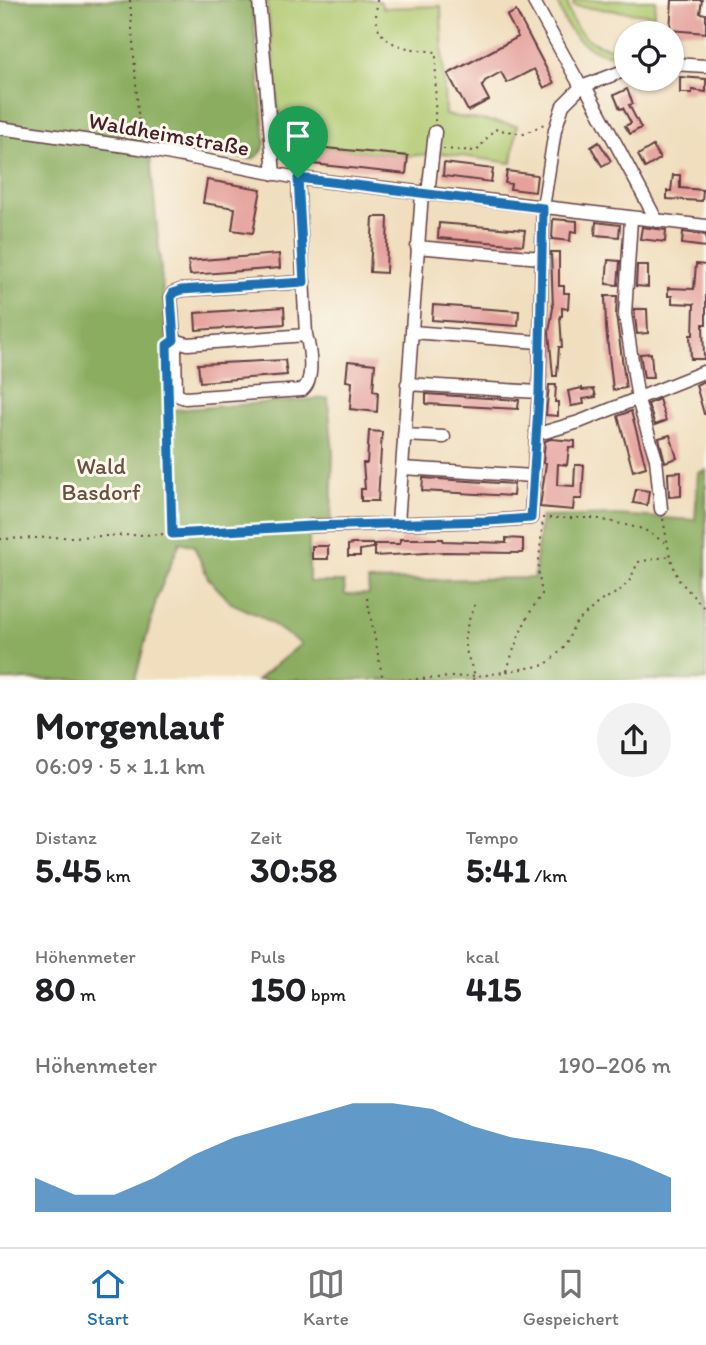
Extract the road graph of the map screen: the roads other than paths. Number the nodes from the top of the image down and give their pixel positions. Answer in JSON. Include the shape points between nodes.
{"nodes":[{"id":1,"x":259,"y":0,"type":"edge"},
{"id":2,"x":533,"y":0,"type":"edge"},
{"id":3,"x":684,"y":65,"type":"edge"},
{"id":4,"x":706,"y":66,"type":"edge"},
{"id":5,"x":614,"y":75,"type":"edge"},
{"id":6,"x":583,"y":87,"type":"junction"},
{"id":7,"x":0,"y":128,"type":"edge"},
{"id":8,"x":435,"y":132,"type":"road end"},
{"id":9,"x":274,"y":174,"type":"junction"},
{"id":10,"x":298,"y":178,"type":"junction"},
{"id":11,"x":425,"y":193,"type":"junction"},
{"id":12,"x":543,"y":208,"type":"junction"},
{"id":13,"x":631,"y":219,"type":"junction"},
{"id":14,"x":657,"y":221,"type":"junction"},
{"id":15,"x":706,"y":226,"type":"edge"},
{"id":16,"x":417,"y":247,"type":"junction"},
{"id":17,"x":541,"y":258,"type":"junction"},
{"id":18,"x":304,"y":282,"type":"junction"},
{"id":19,"x":412,"y":332,"type":"junction"},
{"id":20,"x":306,"y":335,"type":"junction"},
{"id":21,"x":539,"y":342,"type":"junction"},
{"id":22,"x":178,"y":343,"type":"junction"},
{"id":23,"x":706,"y":371,"type":"edge"},
{"id":24,"x":407,"y":384,"type":"junction"},
{"id":25,"x":539,"y":392,"type":"junction"},
{"id":26,"x":638,"y":400,"type":"junction"},
{"id":27,"x":536,"y":432,"type":"junction"},
{"id":28,"x":404,"y":435,"type":"junction"},
{"id":29,"x":444,"y":437,"type":"dead end"},
{"id":30,"x":402,"y":468,"type":"junction"},
{"id":31,"x":534,"y":476,"type":"junction"},
{"id":32,"x":661,"y":509,"type":"road end"},
{"id":33,"x":398,"y":523,"type":"junction"},
{"id":34,"x":311,"y":526,"type":"road end"}],
"edges":[{"from":1,"to":9,"type":"street"},
{"from":2,"to":6,"type":"street"},
{"from":3,"to":4,"type":"street"},
{"from":5,"to":6,"type":"street"},
{"from":6,"to":12,"type":"street","via":[[563,105],[558,120]]},
{"from":6,"to":14,"type":"street"},
{"from":7,"to":9,"type":"street","name":"Waldheimstraße"},
{"from":8,"to":11,"type":"street"},
{"from":9,"to":10,"type":"street","name":"Waldheimstraße"},
{"from":10,"to":11,"type":"street","name":"Waldheimstraße"},
{"from":10,"to":18,"type":"street"},
{"from":11,"to":12,"type":"street","name":"Waldheimstraße"},
{"from":11,"to":16,"type":"street"},
{"from":12,"to":13,"type":"street","name":"Waldheimstraße"},
{"from":12,"to":17,"type":"street"},
{"from":13,"to":14,"type":"street","name":"Waldheimstraße"},
{"from":13,"to":26,"type":"street","via":[[625,314]]},
{"from":14,"to":15,"type":"street","name":"Waldheimstraße"},
{"from":16,"to":17,"type":"street"},
{"from":16,"to":19,"type":"street"},
{"from":17,"to":21,"type":"street"},
{"from":18,"to":20,"type":"street"},
{"from":18,"to":22,"type":"street","via":[[173,293],[174,340]]},
{"from":19,"to":21,"type":"street"},
{"from":19,"to":24,"type":"street"},
{"from":20,"to":22,"type":"street"},
{"from":20,"to":22,"type":"street","via":[[310,379],[302,390],[185,398],[176,391],[174,350]]},
{"from":21,"to":25,"type":"street"},
{"from":23,"to":26,"type":"street"},
{"from":24,"to":25,"type":"street"},
{"from":24,"to":28,"type":"street"},
{"from":25,"to":27,"type":"street"},
{"from":26,"to":27,"type":"street"},
{"from":26,"to":32,"type":"street","via":[[656,459]]},
{"from":27,"to":31,"type":"street"},
{"from":28,"to":29,"type":"street"},
{"from":28,"to":30,"type":"street"},
{"from":30,"to":31,"type":"street"},
{"from":30,"to":33,"type":"street"},
{"from":31,"to":33,"type":"street","via":[[531,518]]},
{"from":33,"to":34,"type":"street"}]}
